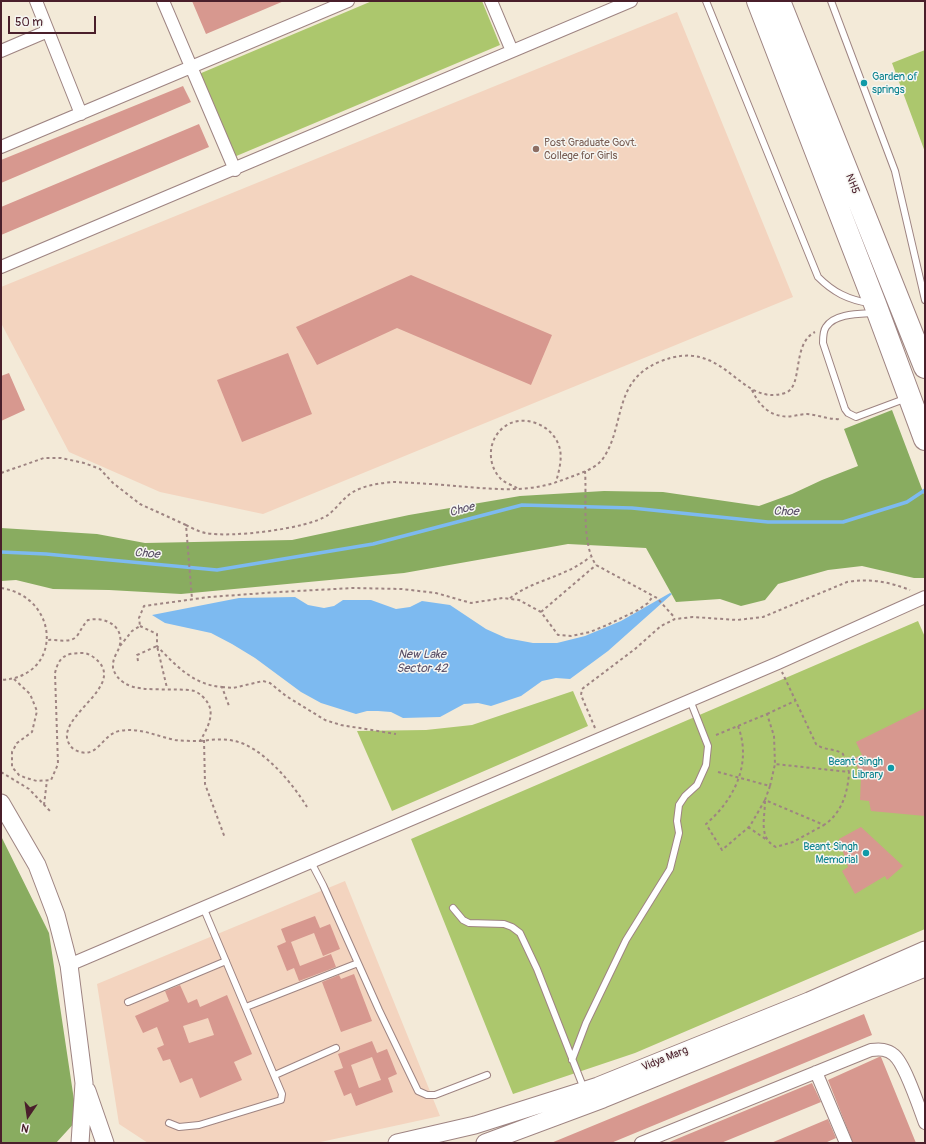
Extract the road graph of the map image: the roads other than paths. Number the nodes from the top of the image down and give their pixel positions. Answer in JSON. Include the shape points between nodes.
{"nodes":[{"id":1,"x":36,"y":1,"type":"edge"},
{"id":2,"x":163,"y":1,"type":"edge"},
{"id":3,"x":348,"y":1,"type":"edge"},
{"id":4,"x":491,"y":1,"type":"edge"},
{"id":5,"x":631,"y":1,"type":"edge"},
{"id":6,"x":706,"y":1,"type":"edge"},
{"id":7,"x":758,"y":1,"type":"edge"},
{"id":8,"x":779,"y":1,"type":"edge"},
{"id":9,"x":831,"y":1,"type":"edge"},
{"id":10,"x":48,"y":31,"type":"junction"},
{"id":11,"x":1,"y":51,"type":"edge"},
{"id":12,"x":512,"y":51,"type":"junction"},
{"id":13,"x":191,"y":68,"type":"junction"},
{"id":14,"x":81,"y":114,"type":"junction"},
{"id":15,"x":1,"y":147,"type":"edge"},
{"id":16,"x":235,"y":170,"type":"junction"},
{"id":17,"x":1,"y":267,"type":"edge"},
{"id":18,"x":925,"y":300,"type":"edge"},
{"id":19,"x":877,"y":308,"type":"junction"},
{"id":20,"x":925,"y":367,"type":"edge"},
{"id":21,"x":910,"y":397,"type":"junction"},
{"id":22,"x":925,"y":439,"type":"edge"},
{"id":23,"x":924,"y":597,"type":"edge"},
{"id":24,"x":690,"y":700,"type":"junction"},
{"id":25,"x":1,"y":803,"type":"edge"},
{"id":26,"x":311,"y":862,"type":"junction"},
{"id":27,"x":203,"y":907,"type":"junction"},
{"id":28,"x":453,"y":908,"type":"dead end"},
{"id":29,"x":925,"y":950,"type":"edge"},
{"id":30,"x":226,"y":961,"type":"junction"},
{"id":31,"x":358,"y":963,"type":"junction"},
{"id":32,"x":69,"y":965,"type":"junction"},
{"id":33,"x":925,"y":968,"type":"edge"},
{"id":34,"x":128,"y":1002,"type":"dead end"},
{"id":35,"x":246,"y":1007,"type":"junction"},
{"id":36,"x":336,"y":1048,"type":"dead end"},
{"id":37,"x":572,"y":1060,"type":"junction"},
{"id":38,"x":816,"y":1072,"type":"junction"},
{"id":39,"x":275,"y":1074,"type":"junction"},
{"id":40,"x":487,"y":1075,"type":"dead end"},
{"id":41,"x":84,"y":1083,"type":"junction"},
{"id":42,"x":584,"y":1091,"type":"junction"},
{"id":43,"x":169,"y":1123,"type":"dead end"},
{"id":44,"x":925,"y":1123,"type":"edge"},
{"id":45,"x":843,"y":1142,"type":"edge"},
{"id":46,"x":80,"y":1143,"type":"edge"},
{"id":47,"x":105,"y":1143,"type":"edge"},
{"id":48,"x":397,"y":1143,"type":"edge"},
{"id":49,"x":485,"y":1143,"type":"edge"},
{"id":50,"x":641,"y":1143,"type":"edge"}],
"edges":[{"from":1,"to":10,"type":"street"},
{"from":2,"to":13,"type":"street"},
{"from":3,"to":13,"type":"street"},
{"from":4,"to":12,"type":"street"},
{"from":5,"to":12,"type":"street"},
{"from":6,"to":19,"type":"lane","via":[[818,277],[840,294]]},
{"from":7,"to":19,"type":"highway","name":"NH5","number":"NH5"},
{"from":8,"to":20,"type":"highway","name":"NH5","number":"NH5"},
{"from":9,"to":18,"type":"lane","via":[[895,172]]},
{"from":10,"to":11,"type":"street"},
{"from":10,"to":14,"type":"street"},
{"from":12,"to":16,"type":"street"},
{"from":13,"to":14,"type":"street"},
{"from":13,"to":16,"type":"street"},
{"from":14,"to":15,"type":"street"},
{"from":16,"to":17,"type":"street"},
{"from":19,"to":21,"type":"highway","number":"NH5"},
{"from":19,"to":21,"type":"lane","via":[[834,320],[826,326],[824,343],[845,409],[856,417]]},
{"from":21,"to":22,"type":"highway","number":"NH5"},
{"from":23,"to":24,"type":"street"},
{"from":24,"to":26,"type":"street"},
{"from":24,"to":37,"type":"lane","via":[[708,746],[706,765],[696,785],[679,805],[679,832],[670,869],[626,940],[586,1023]]},
{"from":25,"to":32,"type":"main road","via":[[37,865],[56,915]]},
{"from":26,"to":27,"type":"street"},
{"from":26,"to":31,"type":"lane"},
{"from":27,"to":30,"type":"lane"},
{"from":27,"to":32,"type":"street"},
{"from":28,"to":37,"type":"lane","via":[[469,923],[504,924],[520,933],[535,963]]},
{"from":29,"to":42,"type":"main road","name":"Vidya Marg","via":[[809,1001]]},
{"from":30,"to":34,"type":"lane"},
{"from":30,"to":35,"type":"lane"},
{"from":31,"to":35,"type":"lane"},
{"from":31,"to":40,"type":"lane","via":[[418,1091],[435,1095]]},
{"from":32,"to":41,"type":"main road"},
{"from":33,"to":49,"type":"main road","name":"Vidya Marg","via":[[603,1099]]},
{"from":35,"to":39,"type":"lane"},
{"from":36,"to":39,"type":"lane"},
{"from":37,"to":42,"type":"lane"},
{"from":38,"to":44,"type":"street","via":[[871,1050],[888,1051],[897,1057],[901,1064]]},
{"from":38,"to":45,"type":"street"},
{"from":38,"to":50,"type":"street"},
{"from":39,"to":43,"type":"lane","via":[[281,1089],[281,1100],[199,1125],[179,1127]]},
{"from":41,"to":46,"type":"main road"},
{"from":41,"to":47,"type":"main road"},
{"from":42,"to":48,"type":"main road","name":"Vidya Marg","via":[[475,1125]]}]}
